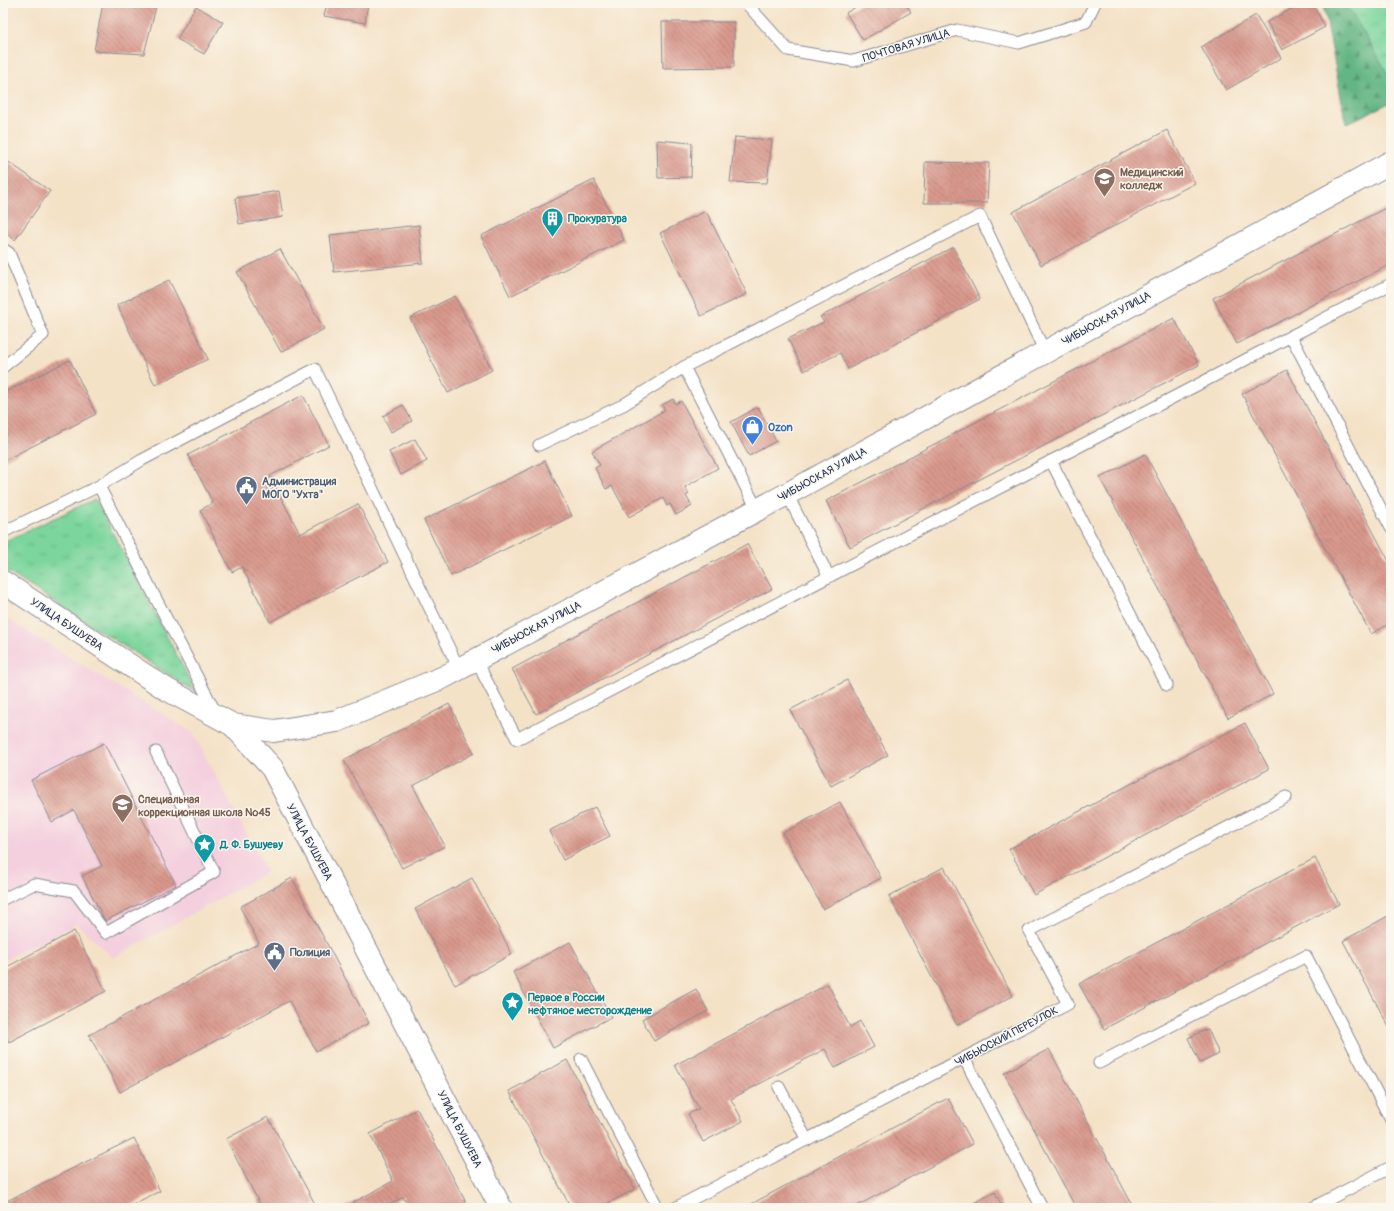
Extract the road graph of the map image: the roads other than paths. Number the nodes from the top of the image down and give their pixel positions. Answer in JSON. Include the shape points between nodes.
{"nodes":[{"id":1,"x":746,"y":3,"type":"edge"},
{"id":2,"x":1095,"y":3,"type":"edge"},
{"id":3,"x":1391,"y":162,"type":"edge"},
{"id":4,"x":3,"y":250,"type":"edge"},
{"id":5,"x":1391,"y":284,"type":"edge"},
{"id":6,"x":1291,"y":336,"type":"junction"},
{"id":7,"x":1045,"y":352,"type":"junction"},
{"id":8,"x":3,"y":367,"type":"edge"},
{"id":9,"x":684,"y":367,"type":"junction"},
{"id":10,"x":539,"y":445,"type":"dead end"},
{"id":11,"x":1051,"y":461,"type":"junction"},
{"id":12,"x":99,"y":486,"type":"junction"},
{"id":13,"x":789,"y":500,"type":"junction"},
{"id":14,"x":757,"y":509,"type":"junction"},
{"id":15,"x":1391,"y":528,"type":"edge"},
{"id":16,"x":3,"y":532,"type":"edge"},
{"id":17,"x":829,"y":576,"type":"junction"},
{"id":18,"x":3,"y":582,"type":"edge"},
{"id":19,"x":480,"y":666,"type":"junction"},
{"id":20,"x":459,"y":669,"type":"junction"},
{"id":21,"x":1167,"y":685,"type":"dead end"},
{"id":22,"x":226,"y":721,"type":"junction"},
{"id":23,"x":156,"y":752,"type":"dead end"},
{"id":24,"x":1286,"y":797,"type":"dead end"},
{"id":25,"x":3,"y":899,"type":"edge"},
{"id":26,"x":964,"y":1058,"type":"junction"},
{"id":27,"x":581,"y":1059,"type":"dead end"},
{"id":28,"x":1099,"y":1064,"type":"dead end"},
{"id":29,"x":779,"y":1087,"type":"dead end"},
{"id":30,"x":1391,"y":1120,"type":"edge"},
{"id":31,"x":807,"y":1140,"type":"junction"},
{"id":32,"x":1391,"y":1167,"type":"edge"},
{"id":33,"x":501,"y":1208,"type":"edge"},
{"id":34,"x":658,"y":1208,"type":"edge"},
{"id":35,"x":675,"y":1208,"type":"edge"},
{"id":36,"x":1042,"y":1208,"type":"edge"},
{"id":37,"x":1312,"y":1208,"type":"edge"}],
"edges":[{"from":1,"to":2,"type":"lane","name":"ПОЧТОВАЯ УЛИЦА","via":[[788,50],[854,61],[957,30],[1019,43],[1086,22]]},
{"from":3,"to":7,"type":"street","name":"ЧИБЬЮСКАЯ УЛИЦА"},
{"from":4,"to":8,"type":"lane","via":[[8,253],[43,335]]},
{"from":5,"to":6,"type":"lane"},
{"from":6,"to":11,"type":"lane"},
{"from":6,"to":15,"type":"lane"},
{"from":7,"to":9,"type":"lane","via":[[980,216]]},
{"from":7,"to":13,"type":"street","name":"ЧИБЬЮСКАЯ УЛИЦА"},
{"from":9,"to":10,"type":"lane","via":[[623,405]]},
{"from":9,"to":14,"type":"lane"},
{"from":11,"to":17,"type":"lane"},
{"from":11,"to":21,"type":"lane"},
{"from":12,"to":16,"type":"lane"},
{"from":12,"to":20,"type":"lane","via":[[142,460],[315,369]]},
{"from":12,"to":22,"type":"lane","via":[[154,595]]},
{"from":13,"to":14,"type":"street","name":"ЧИБЬЮСКАЯ УЛИЦА"},
{"from":13,"to":17,"type":"lane"},
{"from":14,"to":19,"type":"street","name":"ЧИБЬЮСКАЯ УЛИЦА"},
{"from":17,"to":19,"type":"lane","via":[[517,739]]},
{"from":18,"to":22,"type":"street","name":"УЛИЦА БУШУЕВА","via":[[166,690]]},
{"from":19,"to":20,"type":"street","name":"ЧИБЬЮСКАЯ УЛИЦА"},
{"from":20,"to":22,"type":"street","name":"ЧИБЬЮСКАЯ УЛИЦА","via":[[337,721],[274,731]]},
{"from":22,"to":33,"type":"street","name":"УЛИЦА БУШУЕВА","via":[[272,768]]},
{"from":23,"to":25,"type":"lane","via":[[214,872],[106,933],[74,891],[34,884]]},
{"from":24,"to":26,"type":"lane","name":"ЧИБЬЮСКИЙ ПЕРЕУЛОК","via":[[1030,931],[1068,1004]]},
{"from":26,"to":31,"type":"lane","name":"ЧИБЬЮСКИЙ ПЕРЕУЛОК"},
{"from":26,"to":36,"type":"lane"},
{"from":27,"to":34,"type":"lane"},
{"from":28,"to":30,"type":"lane","via":[[1306,956]]},
{"from":29,"to":31,"type":"lane"},
{"from":31,"to":35,"type":"lane","name":"ЧИБЬЮСКИЙ ПЕРЕУЛОК"},
{"from":32,"to":37,"type":"lane"}]}
